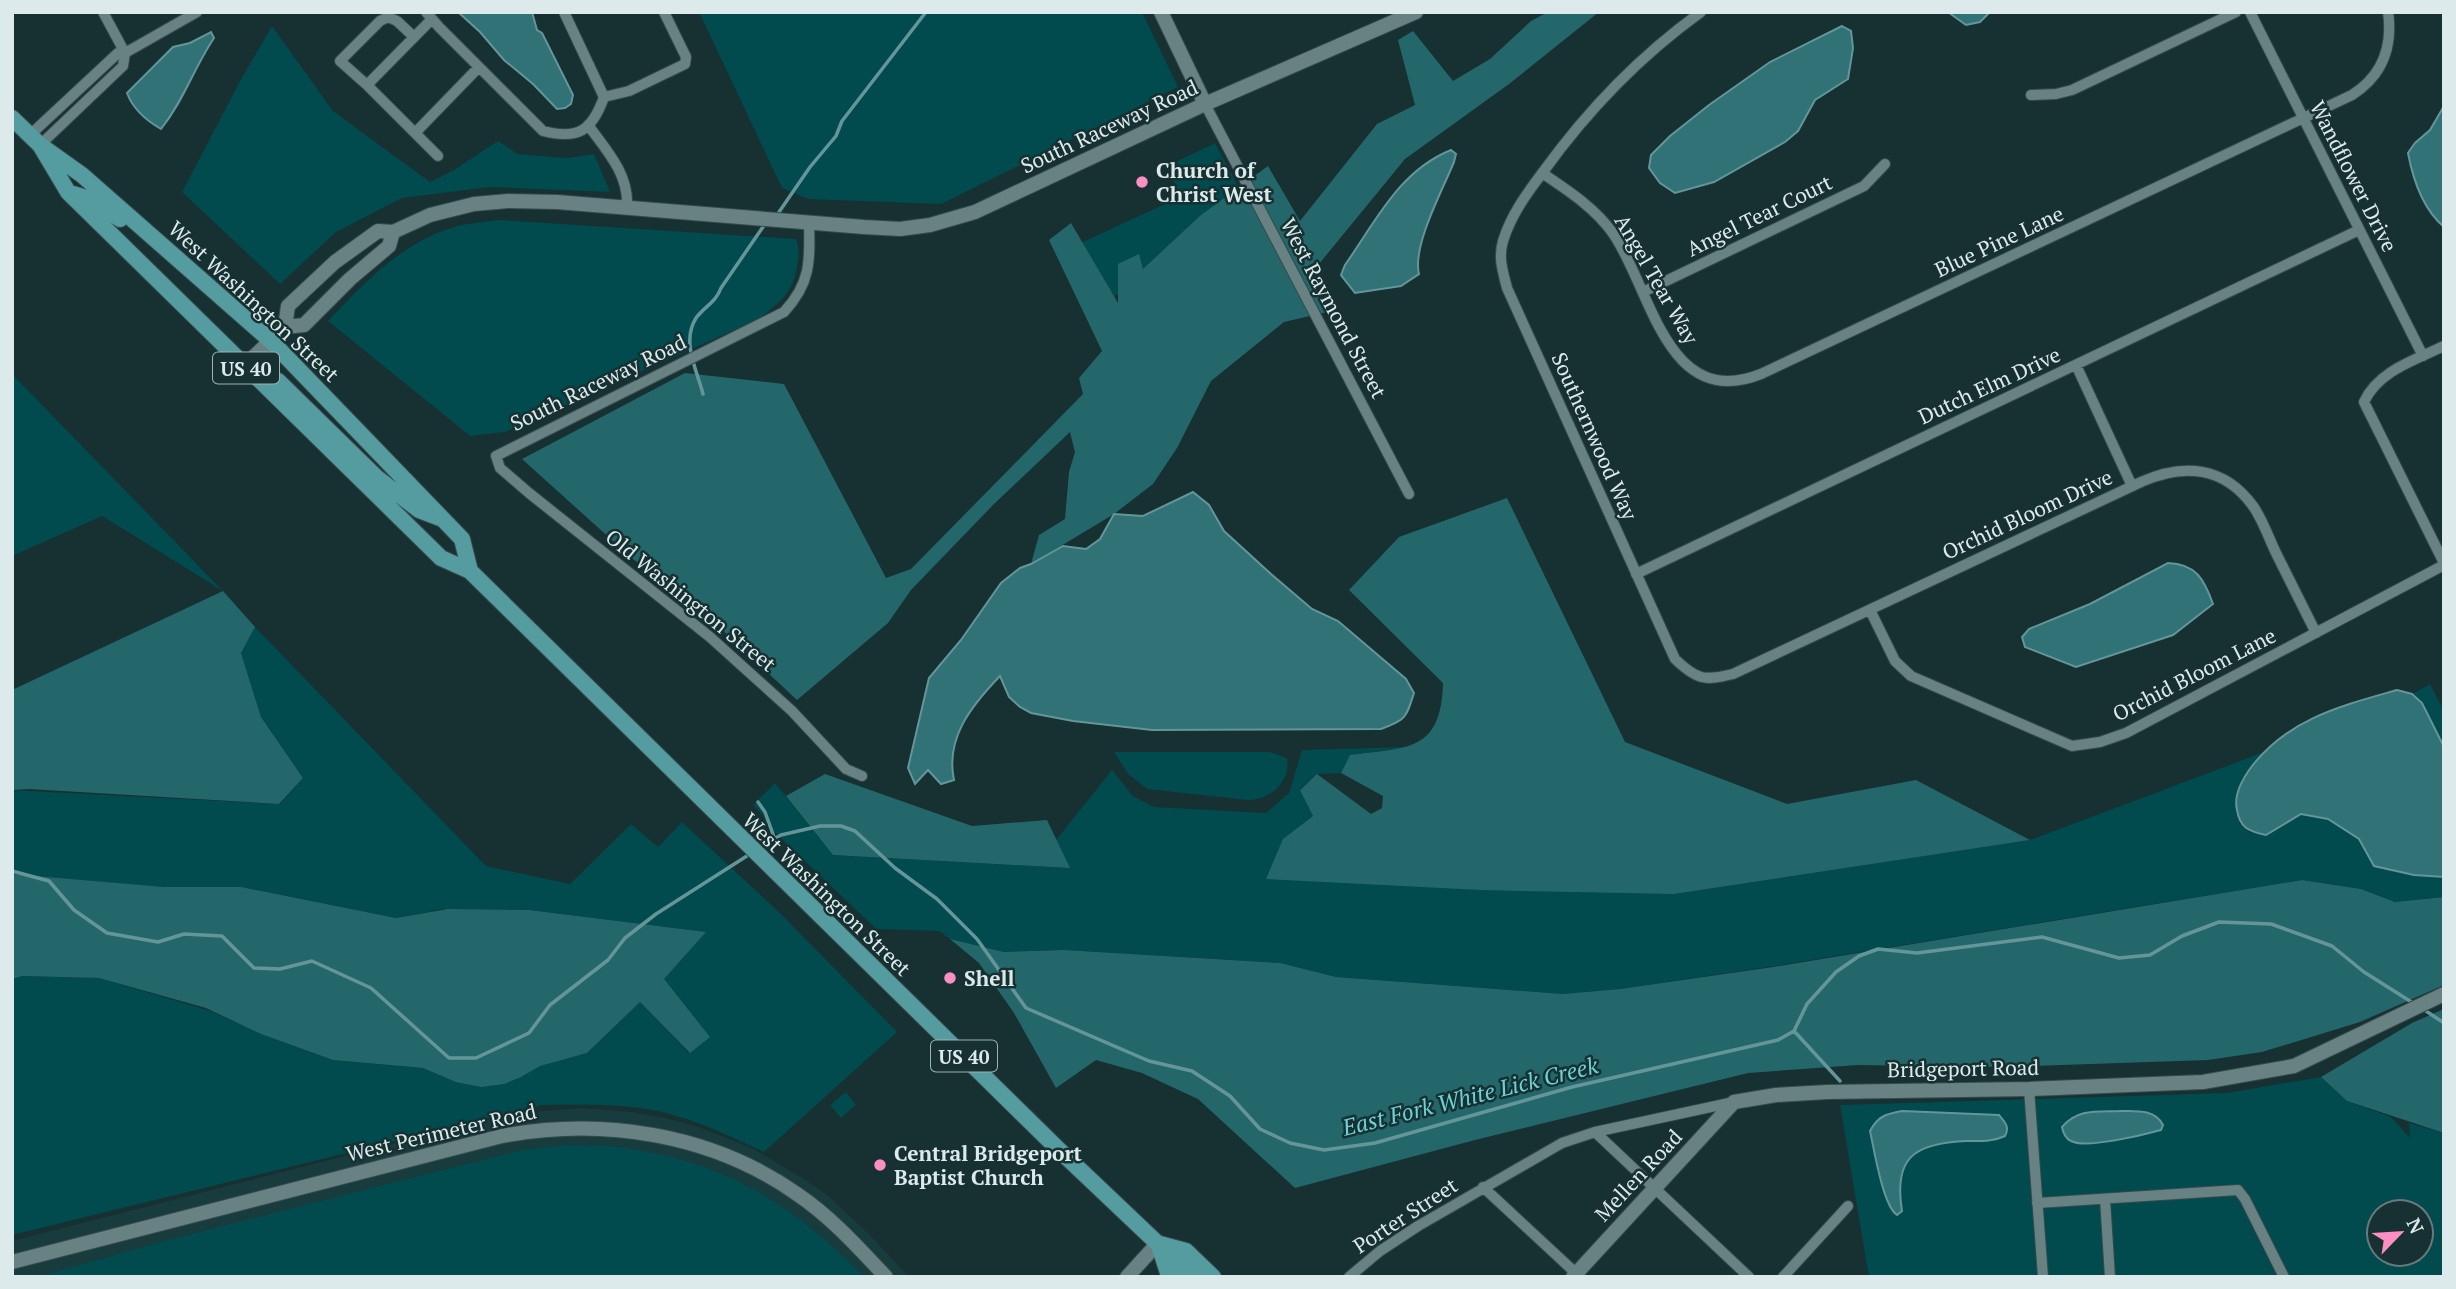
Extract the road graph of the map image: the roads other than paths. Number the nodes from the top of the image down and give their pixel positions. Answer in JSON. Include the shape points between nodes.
{"nodes":[{"id":1,"x":103,"y":12,"type":"edge"},
{"id":2,"x":197,"y":12,"type":"edge"},
{"id":3,"x":564,"y":12,"type":"edge"},
{"id":4,"x":664,"y":12,"type":"edge"},
{"id":5,"x":1161,"y":12,"type":"edge"},
{"id":6,"x":1416,"y":12,"type":"edge"},
{"id":7,"x":1701,"y":12,"type":"edge"},
{"id":8,"x":2236,"y":12,"type":"edge"},
{"id":9,"x":2250,"y":12,"type":"edge"},
{"id":10,"x":2388,"y":12,"type":"edge"},
{"id":11,"x":429,"y":16,"type":"edge"},
{"id":12,"x":414,"y":37,"type":"junction"},
{"id":13,"x":125,"y":52,"type":"junction"},
{"id":14,"x":104,"y":66,"type":"junction"},
{"id":15,"x":479,"y":67,"type":"junction"},
{"id":16,"x":112,"y":77,"type":"junction"},
{"id":17,"x":367,"y":85,"type":"junction"},
{"id":18,"x":2031,"y":95,"type":"dead end"},
{"id":19,"x":604,"y":97,"type":"junction"},
{"id":20,"x":1205,"y":104,"type":"junction"},
{"id":21,"x":12,"y":118,"type":"edge"},
{"id":22,"x":2303,"y":119,"type":"junction"},
{"id":23,"x":588,"y":125,"type":"junction"},
{"id":24,"x":415,"y":133,"type":"junction"},
{"id":25,"x":35,"y":140,"type":"junction"},
{"id":26,"x":438,"y":156,"type":"dead end"},
{"id":27,"x":1885,"y":164,"type":"dead end"},
{"id":28,"x":1542,"y":173,"type":"junction"},
{"id":29,"x":68,"y":192,"type":"junction"},
{"id":30,"x":111,"y":200,"type":"junction"},
{"id":31,"x":627,"y":207,"type":"junction"},
{"id":32,"x":809,"y":223,"type":"junction"},
{"id":33,"x":2359,"y":230,"type":"junction"},
{"id":34,"x":393,"y":232,"type":"junction"},
{"id":35,"x":1643,"y":292,"type":"junction"},
{"id":36,"x":285,"y":327,"type":"junction"},
{"id":37,"x":271,"y":341,"type":"junction"},
{"id":38,"x":2444,"y":346,"type":"edge"},
{"id":39,"x":2423,"y":356,"type":"junction"},
{"id":40,"x":2076,"y":365,"type":"junction"},
{"id":41,"x":244,"y":366,"type":"junction"},
{"id":42,"x":1707,"y":376,"type":"joint"},
{"id":43,"x":496,"y":456,"type":"joint"},
{"id":44,"x":2132,"y":486,"type":"junction"},
{"id":45,"x":1409,"y":494,"type":"dead end"},
{"id":46,"x":442,"y":519,"type":"junction"},
{"id":47,"x":2444,"y":564,"type":"edge"},
{"id":48,"x":470,"y":571,"type":"junction"},
{"id":49,"x":1636,"y":575,"type":"junction"},
{"id":50,"x":1870,"y":610,"type":"junction"},
{"id":51,"x":2316,"y":633,"type":"junction"},
{"id":52,"x":1686,"y":670,"type":"joint"},
{"id":53,"x":862,"y":776,"type":"dead end"},
{"id":54,"x":2444,"y":994,"type":"edge"},
{"id":55,"x":2029,"y":1088,"type":"junction"},
{"id":56,"x":1734,"y":1101,"type":"junction"},
{"id":57,"x":1595,"y":1132,"type":"junction"},
{"id":58,"x":1483,"y":1187,"type":"junction"},
{"id":59,"x":1655,"y":1189,"type":"junction"},
{"id":60,"x":2105,"y":1199,"type":"junction"},
{"id":61,"x":2037,"y":1203,"type":"junction"},
{"id":62,"x":1848,"y":1206,"type":"dead end"},
{"id":63,"x":1158,"y":1243,"type":"junction"},
{"id":64,"x":12,"y":1262,"type":"edge"},
{"id":65,"x":1576,"y":1276,"type":"edge"},
{"id":66,"x":886,"y":1277,"type":"edge"},
{"id":67,"x":1127,"y":1277,"type":"edge"},
{"id":68,"x":1172,"y":1277,"type":"edge"},
{"id":69,"x":1193,"y":1277,"type":"edge"},
{"id":70,"x":1213,"y":1277,"type":"edge"},
{"id":71,"x":1349,"y":1277,"type":"edge"},
{"id":72,"x":1749,"y":1277,"type":"edge"},
{"id":73,"x":1783,"y":1277,"type":"edge"},
{"id":74,"x":2043,"y":1277,"type":"edge"},
{"id":75,"x":2110,"y":1277,"type":"edge"},
{"id":76,"x":2284,"y":1277,"type":"edge"}],
"edges":[{"from":1,"to":13,"type":"street"},
{"from":2,"to":13,"type":"street"},
{"from":3,"to":19,"type":"street"},
{"from":4,"to":19,"type":"street","via":[[685,64],[629,92]]},
{"from":5,"to":20,"type":"street"},
{"from":6,"to":20,"type":"street","name":"South Raceway Road"},
{"from":7,"to":28,"type":"street","name":"Southernwood Way","via":[[1618,83]]},
{"from":8,"to":18,"type":"street","via":[[2072,90]]},
{"from":9,"to":22,"type":"street","name":"Wandflower Drive"},
{"from":10,"to":22,"type":"street","name":"Blue Pine Lane","via":[[2390,40],[2372,79],[2352,95]]},
{"from":11,"to":12,"type":"street"},
{"from":11,"to":15,"type":"street"},
{"from":12,"to":17,"type":"street"},
{"from":12,"to":17,"type":"street","via":[[388,17],[340,61]]},
{"from":13,"to":14,"type":"street","via":[[118,52]]},
{"from":13,"to":16,"type":"street","via":[[123,66]]},
{"from":14,"to":16,"type":"street"},
{"from":14,"to":25,"type":"street"},
{"from":15,"to":23,"type":"street","via":[[543,131],[564,136]]},
{"from":15,"to":24,"type":"street"},
{"from":16,"to":25,"type":"street"},
{"from":17,"to":24,"type":"street"},
{"from":19,"to":23,"type":"street","via":[[597,117]]},
{"from":20,"to":32,"type":"street","name":"South Raceway Road","via":[[956,219],[900,229]]},
{"from":20,"to":45,"type":"street","name":"West Raymond Street"},
{"from":21,"to":25,"type":"main road","name":"West Washington Street","number":"US 40"},
{"from":22,"to":33,"type":"street","name":"Wandflower Drive"},
{"from":22,"to":42,"type":"street","name":"Blue Pine Lane","via":[[1762,374],[1735,380]]},
{"from":23,"to":31,"type":"street","via":[[620,170]]},
{"from":24,"to":26,"type":"street"},
{"from":25,"to":29,"type":"main road","name":"West Washington Street","number":"US 40"},
{"from":25,"to":30,"type":"main road","name":"West Washington Street","number":"US 40"},
{"from":27,"to":35,"type":"street","name":"Angel Tear Court","via":[[1864,186]]},
{"from":28,"to":35,"type":"street","name":"Angel Tear Way","via":[[1605,223]]},
{"from":28,"to":49,"type":"street","name":"Southernwood Way","via":[[1515,212],[1500,261],[1507,288]]},
{"from":29,"to":30,"type":"main road","via":[[80,187]]},
{"from":29,"to":37,"type":"main road","via":[[117,217],[238,325]]},
{"from":29,"to":41,"type":"main road","name":"West Washington Street","number":"US 40"},
{"from":30,"to":37,"type":"main road","name":"West Washington Street","number":"US 40"},
{"from":31,"to":32,"type":"street","name":"South Raceway Road"},
{"from":31,"to":34,"type":"street","name":"South Raceway Road","via":[[493,201],[430,215]]},
{"from":32,"to":43,"type":"street","name":"South Raceway Road","via":[[809,266],[803,285],[774,319]]},
{"from":33,"to":39,"type":"street","name":"Wandflower Drive"},
{"from":33,"to":40,"type":"street","name":"Dutch Elm Drive"},
{"from":34,"to":36,"type":"street","name":"South Raceway Road","via":[[390,246],[304,325]]},
{"from":34,"to":36,"type":"street","name":"South Raceway Road","via":[[378,231],[335,262],[288,306]]},
{"from":35,"to":42,"type":"street","name":"Angel Tear Way","via":[[1670,348]]},
{"from":36,"to":37,"type":"street","name":"South Raceway Road"},
{"from":37,"to":41,"type":"street","name":"South Raceway Road"},
{"from":37,"to":46,"type":"main road","name":"West Washington Street","number":"US 40"},
{"from":38,"to":39,"type":"street"},
{"from":39,"to":47,"type":"street","via":[[2384,376],[2364,402]]},
{"from":40,"to":44,"type":"street"},
{"from":40,"to":49,"type":"street","name":"Dutch Elm Drive"},
{"from":41,"to":46,"type":"main road","via":[[278,381],[376,477],[419,510]]},
{"from":41,"to":48,"type":"main road","name":"West Washington Street","number":"US 40","via":[[441,558]]},
{"from":43,"to":53,"type":"street","name":"Old Washington Street","via":[[500,468],[529,494],[710,637],[792,711],[846,769]]},
{"from":44,"to":50,"type":"street","name":"Orchid Bloom Drive"},
{"from":44,"to":51,"type":"street","name":"Orchid Bloom Drive","via":[[2164,472],[2183,470],[2203,471],[2236,489],[2253,506]]},
{"from":46,"to":48,"type":"main road","name":"West Washington Street","number":"US 40","via":[[462,539]]},
{"from":47,"to":51,"type":"street","name":"Orchid Bloom Lane"},
{"from":48,"to":63,"type":"main road","name":"West Washington Street","number":"US 40"},
{"from":49,"to":52,"type":"street","name":"Southernwood Way","via":[[1675,659]]},
{"from":50,"to":51,"type":"street","name":"Orchid Bloom Lane","via":[[1895,662],[1911,676],[2073,746],[2126,733]]},
{"from":50,"to":52,"type":"street","name":"Orchid Bloom Drive","via":[[1733,674],[1709,680]]},
{"from":54,"to":55,"type":"street","name":"Bridgeport Road","via":[[2294,1066],[2203,1082]]},
{"from":55,"to":56,"type":"street","name":"Bridgeport Road","via":[[1827,1091]]},
{"from":55,"to":61,"type":"street"},
{"from":56,"to":57,"type":"street","name":"Bridgeport Road"},
{"from":56,"to":59,"type":"street","name":"Mellen Road"},
{"from":57,"to":58,"type":"street","name":"Bridgeport Road","via":[[1543,1152]]},
{"from":57,"to":59,"type":"street"},
{"from":58,"to":65,"type":"street"},
{"from":58,"to":71,"type":"street","name":"Porter Street","via":[[1398,1239]]},
{"from":59,"to":65,"type":"street","name":"Mellen Road"},
{"from":59,"to":72,"type":"street"},
{"from":60,"to":61,"type":"street"},
{"from":60,"to":75,"type":"street"},
{"from":60,"to":76,"type":"street","via":[[2238,1190]]},
{"from":61,"to":74,"type":"street"},
{"from":62,"to":73,"type":"street"},
{"from":63,"to":67,"type":"street"},
{"from":63,"to":68,"type":"main road","name":"West Washington Street","number":"US 40"},
{"from":63,"to":69,"type":"main road"},
{"from":63,"to":70,"type":"main road","name":"West Washington Street","number":"US 40","via":[[1186,1251]]},
{"from":64,"to":66,"type":"street","name":"West Perimeter Road","via":[[502,1136],[577,1129],[673,1138],[734,1159],[796,1193],[847,1235]]}]}
